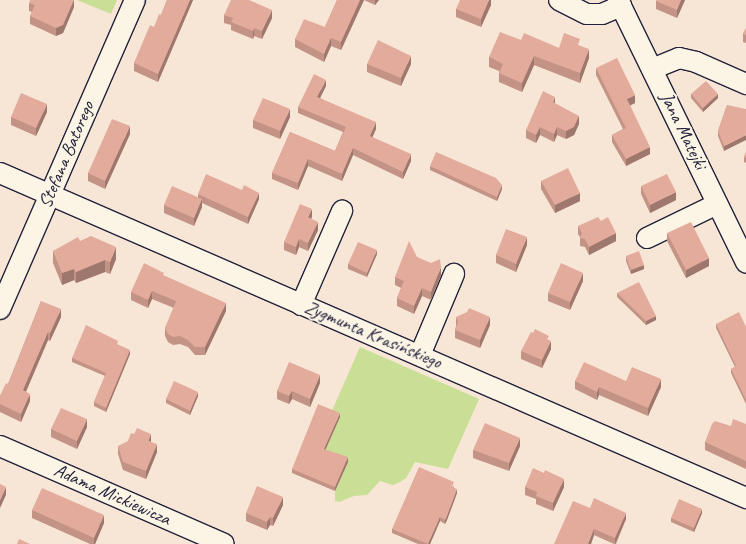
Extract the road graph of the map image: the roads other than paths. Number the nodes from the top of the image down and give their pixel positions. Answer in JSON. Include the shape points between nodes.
{"nodes":[{"id":1,"x":135,"y":0,"type":"edge"},
{"id":2,"x":559,"y":0,"type":"edge"},
{"id":3,"x":620,"y":3,"type":"edge"},
{"id":4,"x":652,"y":69,"type":"junction"},
{"id":5,"x":746,"y":84,"type":"edge"},
{"id":6,"x":0,"y":172,"type":"edge"},
{"id":7,"x":50,"y":195,"type":"junction"},
{"id":8,"x":717,"y":204,"type":"junction"},
{"id":9,"x":342,"y":211,"type":"dead end"},
{"id":10,"x":647,"y":238,"type":"dead end"},
{"id":11,"x":746,"y":263,"type":"edge"},
{"id":12,"x":454,"y":274,"type":"dead end"},
{"id":13,"x":301,"y":304,"type":"junction"},
{"id":14,"x":0,"y":309,"type":"edge"},
{"id":15,"x":420,"y":356,"type":"junction"},
{"id":16,"x":0,"y":446,"type":"edge"},
{"id":17,"x":746,"y":498,"type":"edge"},
{"id":18,"x":224,"y":544,"type":"edge"}],
"edges":[{"from":1,"to":7,"type":"street","name":"Stefana Batorego"},
{"from":2,"to":3,"type":"street","via":[[587,14],[602,14]]},
{"from":3,"to":4,"type":"street","name":"Jana Matejki"},
{"from":4,"to":5,"type":"street","via":[[679,58],[696,62]]},
{"from":4,"to":8,"type":"street","name":"Jana Matejki"},
{"from":6,"to":7,"type":"street","name":"Zygmunta Krasińskiego"},
{"from":7,"to":13,"type":"street","name":"Zygmunta Krasińskiego"},
{"from":7,"to":14,"type":"street","name":"Stefana Batorego"},
{"from":8,"to":10,"type":"street"},
{"from":8,"to":11,"type":"street","name":"Jana Matejki"},
{"from":9,"to":13,"type":"street"},
{"from":12,"to":15,"type":"street"},
{"from":13,"to":15,"type":"street","name":"Zygmunta Krasińskiego"},
{"from":15,"to":17,"type":"street","name":"Zygmunta Krasińskiego"},
{"from":16,"to":18,"type":"street","name":"Adama Mickiewicza"}]}
